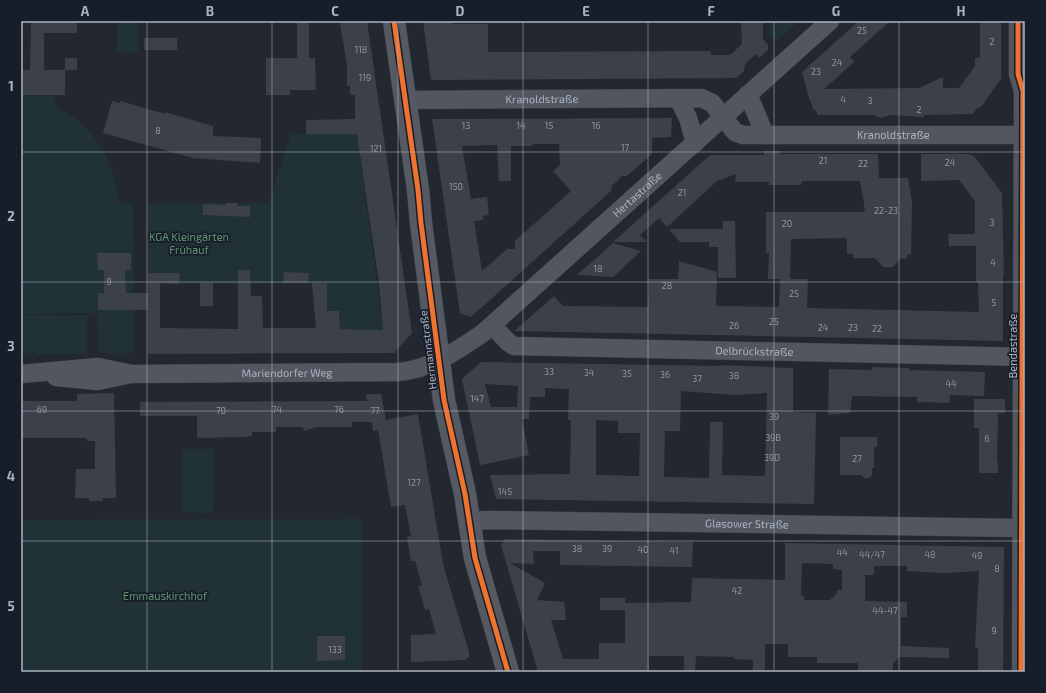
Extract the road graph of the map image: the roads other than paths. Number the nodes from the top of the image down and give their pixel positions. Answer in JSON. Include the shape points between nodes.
{"nodes":[{"id":1,"x":394,"y":21,"type":"edge"},
{"id":2,"x":830,"y":21,"type":"edge"},
{"id":3,"x":1018,"y":21,"type":"edge"},
{"id":4,"x":1024,"y":91,"type":"edge"},
{"id":5,"x":748,"y":94,"type":"junction"},
{"id":6,"x":678,"y":98,"type":"junction"},
{"id":7,"x":405,"y":100,"type":"junction"},
{"id":8,"x":724,"y":116,"type":"junction"},
{"id":9,"x":764,"y":135,"type":"junction"},
{"id":10,"x":1023,"y":136,"type":"junction"},
{"id":11,"x":695,"y":143,"type":"junction"},
{"id":12,"x":1024,"y":177,"type":"edge"},
{"id":13,"x":492,"y":325,"type":"junction"},
{"id":14,"x":1024,"y":357,"type":"edge"},
{"id":15,"x":439,"y":360,"type":"junction"},
{"id":16,"x":25,"y":374,"type":"edge"},
{"id":17,"x":468,"y":521,"type":"junction"},
{"id":18,"x":1023,"y":528,"type":"edge"},
{"id":19,"x":508,"y":672,"type":"edge"},
{"id":20,"x":1021,"y":672,"type":"edge"}],
"edges":[{"from":1,"to":7,"type":"main road","name":"Hermannstraße"},
{"from":2,"to":5,"type":"street","name":"Hertastraße"},
{"from":3,"to":4,"type":"street","name":"Bendastraße","via":[[1018,74]]},
{"from":4,"to":10,"type":"street","name":"Bendastraße"},
{"from":5,"to":8,"type":"street","name":"Hertastraße"},
{"from":5,"to":9,"type":"street"},
{"from":6,"to":7,"type":"street","name":"Kranoldstraße"},
{"from":6,"to":8,"type":"street","name":"Kranoldstraße","via":[[701,98],[712,103]]},
{"from":6,"to":11,"type":"street","via":[[688,118]]},
{"from":7,"to":15,"type":"main road","name":"Hermannstraße"},
{"from":8,"to":9,"type":"street","name":"Kranoldstraße","via":[[738,134]]},
{"from":8,"to":11,"type":"street","name":"Hertastraße"},
{"from":9,"to":10,"type":"street","name":"Kranoldstraße"},
{"from":10,"to":12,"type":"street","name":"Bendastraße"},
{"from":11,"to":13,"type":"street","name":"Hertastraße"},
{"from":12,"to":14,"type":"street","name":"Bendastraße"},
{"from":13,"to":14,"type":"street","name":"Delbrückstraße","via":[[514,346]]},
{"from":13,"to":15,"type":"street","name":"Hertastraße"},
{"from":14,"to":18,"type":"street","name":"Bendastraße"},
{"from":15,"to":16,"type":"street","name":"Mariendorfer Weg","via":[[419,368],[398,372],[132,374],[98,381]]},
{"from":15,"to":17,"type":"main road","name":"Hermannstraße","via":[[443,394],[465,494]]},
{"from":17,"to":18,"type":"street","name":"Glasower Straße"},
{"from":17,"to":19,"type":"main road","name":"Hermannstraße","via":[[475,558]]},
{"from":18,"to":20,"type":"street","name":"Bendastraße"}]}
